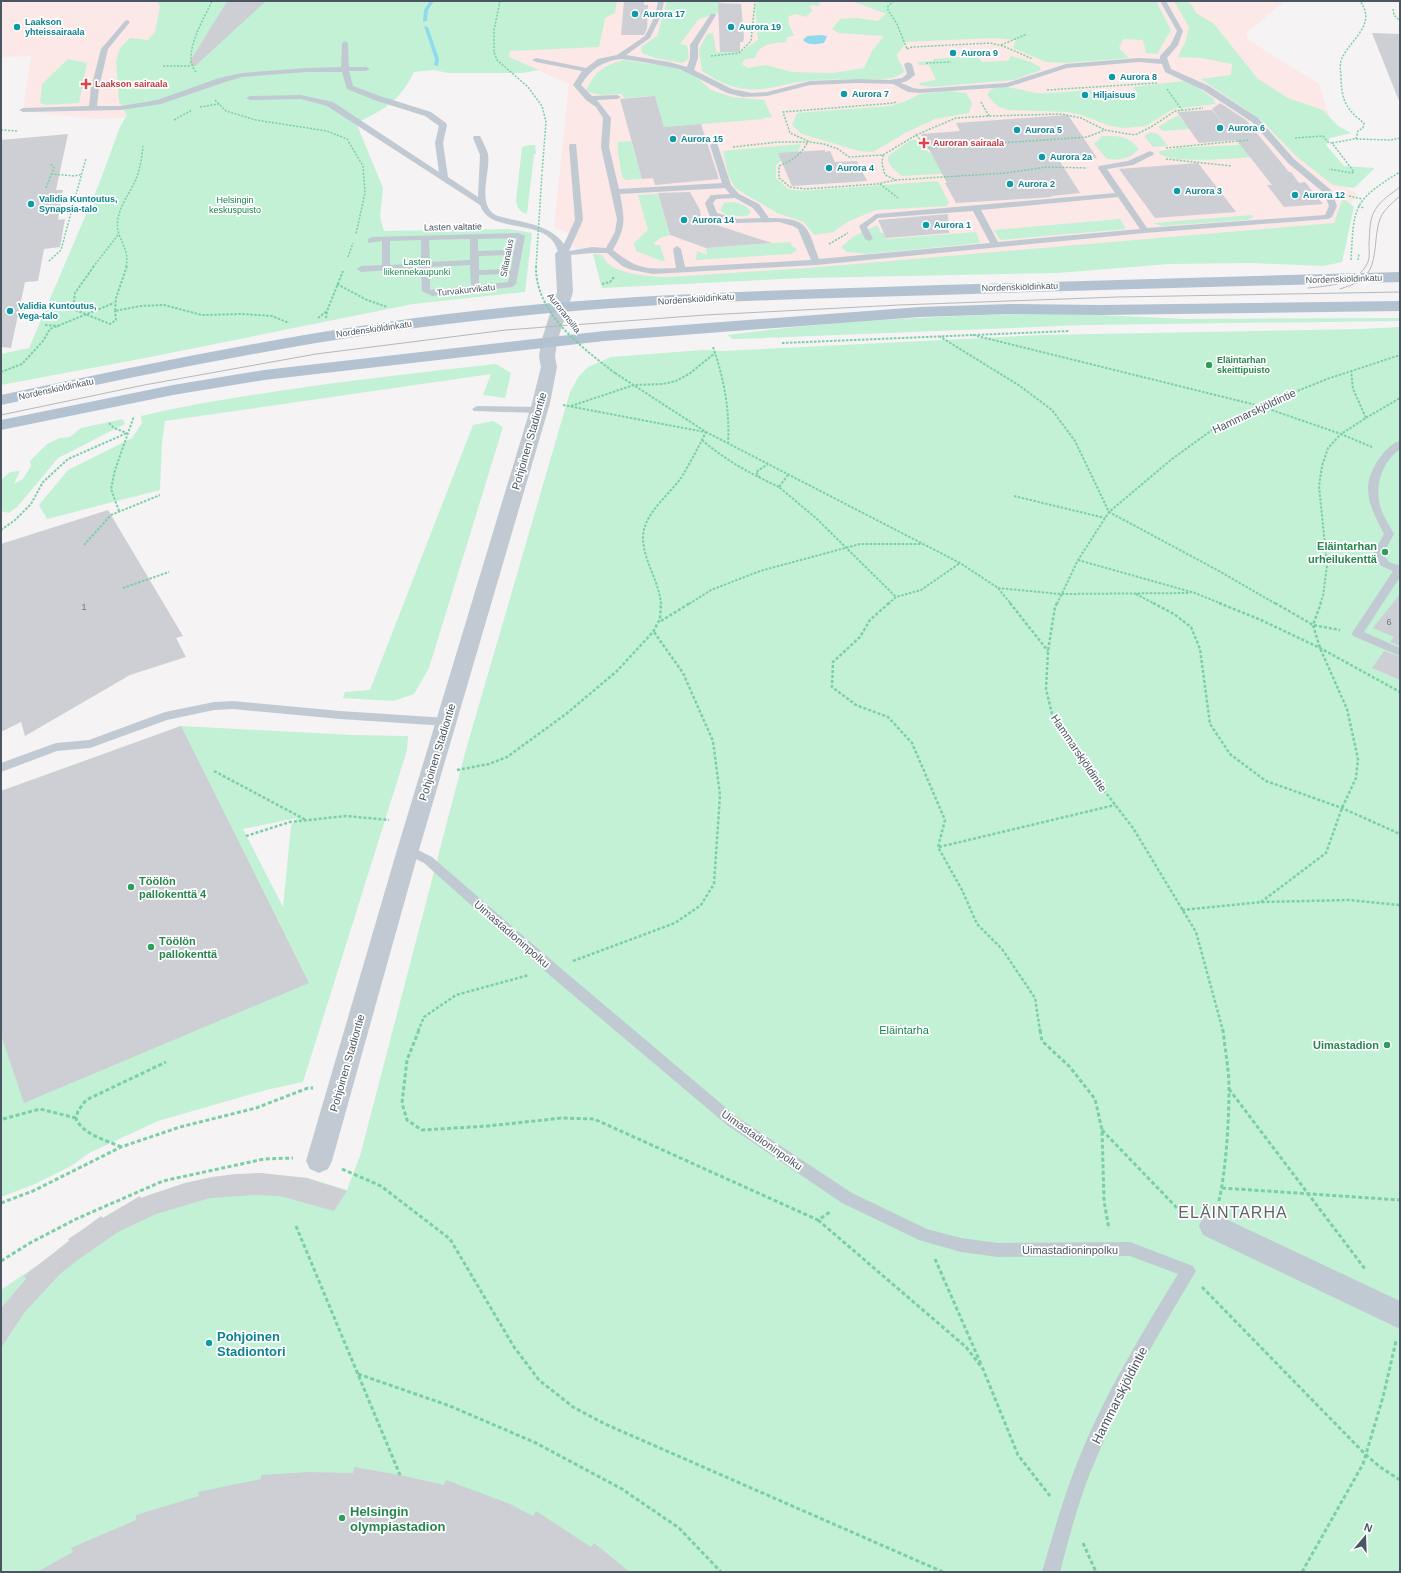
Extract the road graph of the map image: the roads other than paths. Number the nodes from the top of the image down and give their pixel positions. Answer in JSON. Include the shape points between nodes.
{"nodes":[{"id":1,"x":661,"y":1,"type":"edge"},
{"id":2,"x":1163,"y":1,"type":"edge"},
{"id":3,"x":713,"y":15,"type":"dead end"},
{"id":4,"x":127,"y":22,"type":"dead end"},
{"id":5,"x":345,"y":43,"type":"dead end"},
{"id":6,"x":619,"y":57,"type":"junction"},
{"id":7,"x":536,"y":60,"type":"dead end"},
{"id":8,"x":1165,"y":62,"type":"junction"},
{"id":9,"x":908,"y":64,"type":"road end"},
{"id":10,"x":345,"y":68,"type":"junction"},
{"id":11,"x":366,"y":69,"type":"dead end"},
{"id":12,"x":586,"y":70,"type":"junction"},
{"id":13,"x":690,"y":70,"type":"junction"},
{"id":14,"x":896,"y":83,"type":"junction"},
{"id":15,"x":617,"y":97,"type":"dead end"},
{"id":16,"x":250,"y":98,"type":"dead end"},
{"id":17,"x":589,"y":98,"type":"junction"},
{"id":18,"x":93,"y":108,"type":"junction"},
{"id":19,"x":23,"y":110,"type":"dead end"},
{"id":20,"x":477,"y":138,"type":"dead end"},
{"id":21,"x":573,"y":146,"type":"dead end"},
{"id":22,"x":715,"y":147,"type":"road end"},
{"id":23,"x":1149,"y":152,"type":"road end"},
{"id":24,"x":444,"y":178,"type":"junction"},
{"id":25,"x":727,"y":185,"type":"junction"},
{"id":26,"x":616,"y":192,"type":"junction"},
{"id":27,"x":1119,"y":195,"type":"junction"},
{"id":28,"x":736,"y":196,"type":"junction"},
{"id":29,"x":482,"y":203,"type":"junction"},
{"id":30,"x":976,"y":208,"type":"junction"},
{"id":31,"x":766,"y":219,"type":"junction"},
{"id":32,"x":1145,"y":231,"type":"junction"},
{"id":33,"x":420,"y":235,"type":"junction"},
{"id":34,"x":520,"y":235,"type":"joint"},
{"id":35,"x":474,"y":236,"type":"junction"},
{"id":36,"x":386,"y":238,"type":"junction"},
{"id":37,"x":868,"y":239,"type":"dead end"},
{"id":38,"x":371,"y":241,"type":"dead end"},
{"id":39,"x":995,"y":245,"type":"junction"},
{"id":40,"x":677,"y":249,"type":"dead end"},
{"id":41,"x":609,"y":251,"type":"junction"},
{"id":42,"x":518,"y":252,"type":"junction"},
{"id":43,"x":563,"y":254,"type":"junction"},
{"id":44,"x":474,"y":258,"type":"junction"},
{"id":45,"x":816,"y":262,"type":"junction"},
{"id":46,"x":426,"y":266,"type":"junction"},
{"id":47,"x":386,"y":268,"type":"junction"},
{"id":48,"x":361,"y":269,"type":"dead end"},
{"id":49,"x":682,"y":270,"type":"junction"},
{"id":50,"x":514,"y":271,"type":"junction"},
{"id":51,"x":475,"y":273,"type":"junction"},
{"id":52,"x":1400,"y":277,"type":"edge"},
{"id":53,"x":511,"y":285,"type":"joint"},
{"id":54,"x":475,"y":289,"type":"junction"},
{"id":55,"x":1400,"y":306,"type":"edge"},
{"id":56,"x":561,"y":308,"type":"junction"},
{"id":57,"x":549,"y":342,"type":"junction"},
{"id":58,"x":1,"y":400,"type":"edge"},
{"id":59,"x":540,"y":407,"type":"junction"},
{"id":60,"x":477,"y":409,"type":"dead end"},
{"id":61,"x":1,"y":425,"type":"edge"},
{"id":62,"x":1400,"y":444,"type":"edge"},
{"id":63,"x":1400,"y":570,"type":"edge"},
{"id":64,"x":1400,"y":652,"type":"edge"},
{"id":65,"x":447,"y":722,"type":"junction"},
{"id":66,"x":1,"y":768,"type":"edge"},
{"id":67,"x":408,"y":850,"type":"junction"},
{"id":68,"x":319,"y":1161,"type":"road end"},
{"id":69,"x":1213,"y":1226,"type":"road end"},
{"id":70,"x":1188,"y":1272,"type":"joint"},
{"id":71,"x":1398,"y":1326,"type":"edge"},
{"id":72,"x":1051,"y":1572,"type":"edge"}],
"edges":[{"from":1,"to":6,"type":"lane","via":[[658,16],[648,37]]},
{"from":2,"to":8,"type":"lane","via":[[1180,31],[1174,45],[1163,58]]},
{"from":3,"to":13,"type":"lane","via":[[694,45],[694,58]]},
{"from":4,"to":18,"type":"lane","via":[[105,49],[94,88]]},
{"from":5,"to":10,"type":"lane"},
{"from":6,"to":12,"type":"lane","via":[[598,62]]},
{"from":6,"to":13,"type":"lane","via":[[636,58]]},
{"from":7,"to":12,"type":"lane"},
{"from":8,"to":14,"type":"lane","via":[[1139,60],[1066,66],[1008,85],[911,90]]},
{"from":8,"to":32,"type":"lane","via":[[1168,70],[1206,88],[1255,120],[1291,161],[1328,192],[1333,206],[1328,217]]},
{"from":9,"to":14,"type":"lane","via":[[911,75]]},
{"from":10,"to":11,"type":"lane"},
{"from":10,"to":18,"type":"lane","via":[[242,75],[158,102],[121,108]]},
{"from":10,"to":24,"type":"lane","via":[[350,87],[428,114],[443,125],[439,143]]},
{"from":12,"to":17,"type":"lane","via":[[577,85]]},
{"from":13,"to":14,"type":"lane","via":[[733,92],[753,95],[767,95],[804,84],[863,80]]},
{"from":15,"to":17,"type":"lane"},
{"from":16,"to":24,"type":"lane","via":[[293,96],[319,99]]},
{"from":17,"to":26,"type":"lane","via":[[599,106],[607,118],[605,147]]},
{"from":18,"to":19,"type":"lane"},
{"from":20,"to":29,"type":"lane","via":[[484,154]]},
{"from":21,"to":43,"type":"lane","via":[[579,220]]},
{"from":22,"to":25,"type":"lane"},
{"from":23,"to":27,"type":"lane","via":[[1130,163],[1102,168]]},
{"from":24,"to":29,"type":"lane"},
{"from":25,"to":26,"type":"lane"},
{"from":25,"to":28,"type":"lane"},
{"from":26,"to":41,"type":"lane","via":[[621,219],[619,232]]},
{"from":27,"to":30,"type":"lane"},
{"from":27,"to":32,"type":"lane"},
{"from":28,"to":31,"type":"lane","via":[[756,206]]},
{"from":28,"to":31,"type":"lane","via":[[714,197],[709,203],[713,216],[738,221]]},
{"from":29,"to":43,"type":"lane","via":[[490,216],[549,232]]},
{"from":30,"to":37,"type":"lane","via":[[876,216],[863,226]]},
{"from":30,"to":39,"type":"lane"},
{"from":31,"to":45,"type":"lane","via":[[789,221],[802,228]]},
{"from":32,"to":39,"type":"lane"},
{"from":33,"to":35,"type":"lane","name":"Lasten valtatie"},
{"from":33,"to":36,"type":"lane","name":"Lasten valtatie"},
{"from":33,"to":46,"type":"lane","name":"Turvakurvikatu"},
{"from":34,"to":35,"type":"lane","name":"Lasten valtatie"},
{"from":34,"to":42,"type":"lane","name":"Sillanalus"},
{"from":35,"to":44,"type":"lane"},
{"from":36,"to":38,"type":"lane","name":"Lasten valtatie"},
{"from":36,"to":47,"type":"lane"},
{"from":39,"to":45,"type":"lane"},
{"from":40,"to":49,"type":"lane"},
{"from":41,"to":43,"type":"lane","via":[[592,250]]},
{"from":41,"to":49,"type":"lane","via":[[625,264],[635,268],[653,271]]},
{"from":42,"to":44,"type":"lane"},
{"from":42,"to":50,"type":"lane","name":"Sillanalus"},
{"from":43,"to":56,"type":"street","name":"Pohjoinen Stadiontie","via":[[565,292]]},
{"from":44,"to":46,"type":"lane"},
{"from":44,"to":51,"type":"lane"},
{"from":45,"to":49,"type":"lane"},
{"from":46,"to":47,"type":"lane"},
{"from":46,"to":54,"type":"lane","name":"Turvakurvikatu","via":[[426,291],[429,293]]},
{"from":47,"to":48,"type":"lane"},
{"from":50,"to":51,"type":"lane"},
{"from":50,"to":53,"type":"lane","name":"Sillanalus"},
{"from":51,"to":54,"type":"lane"},
{"from":52,"to":56,"type":"main road","name":"Nordenskiöldinkatu","via":[[745,296]]},
{"from":53,"to":54,"type":"lane","name":"Turvakurvikatu"},
{"from":55,"to":57,"type":"main road","name":"Nordenskiöldinkatu","via":[[1100,310],[1010,308],[920,312]]},
{"from":56,"to":57,"type":"street","name":"Pohjoinen Stadiontie"},
{"from":56,"to":58,"type":"main road","name":"Nordenskiöldinkatu","via":[[329,335],[140,370]]},
{"from":57,"to":59,"type":"street","name":"Pohjoinen Stadiontie","via":[[549,367]]},
{"from":57,"to":61,"type":"main road","name":"Nordenskiöldinkatu","via":[[264,374]]},
{"from":59,"to":60,"type":"lane"},
{"from":59,"to":65,"type":"street","name":"Pohjoinen Stadiontie"},
{"from":62,"to":63,"type":"lane","via":[[1387,453],[1376,472],[1374,491],[1376,508],[1389,534],[1378,554],[1385,564]]},
{"from":63,"to":64,"type":"lane","via":[[1357,633]]},
{"from":65,"to":66,"type":"lane","via":[[233,705],[214,706],[165,716],[90,744],[56,747]]},
{"from":65,"to":67,"type":"street","name":"Pohjoinen Stadiontie"},
{"from":67,"to":68,"type":"street","name":"Pohjoinen Stadiontie"},
{"from":67,"to":70,"type":"lane","name":"Uimastadioninpolku","via":[[428,860],[732,1121],[847,1198],[924,1235],[961,1245],[998,1250],[1130,1249]]},
{"from":69,"to":71,"type":"street"},
{"from":70,"to":72,"type":"lane","name":"Hammarskjöldintie","via":[[1113,1400],[1092,1446]]}]}
